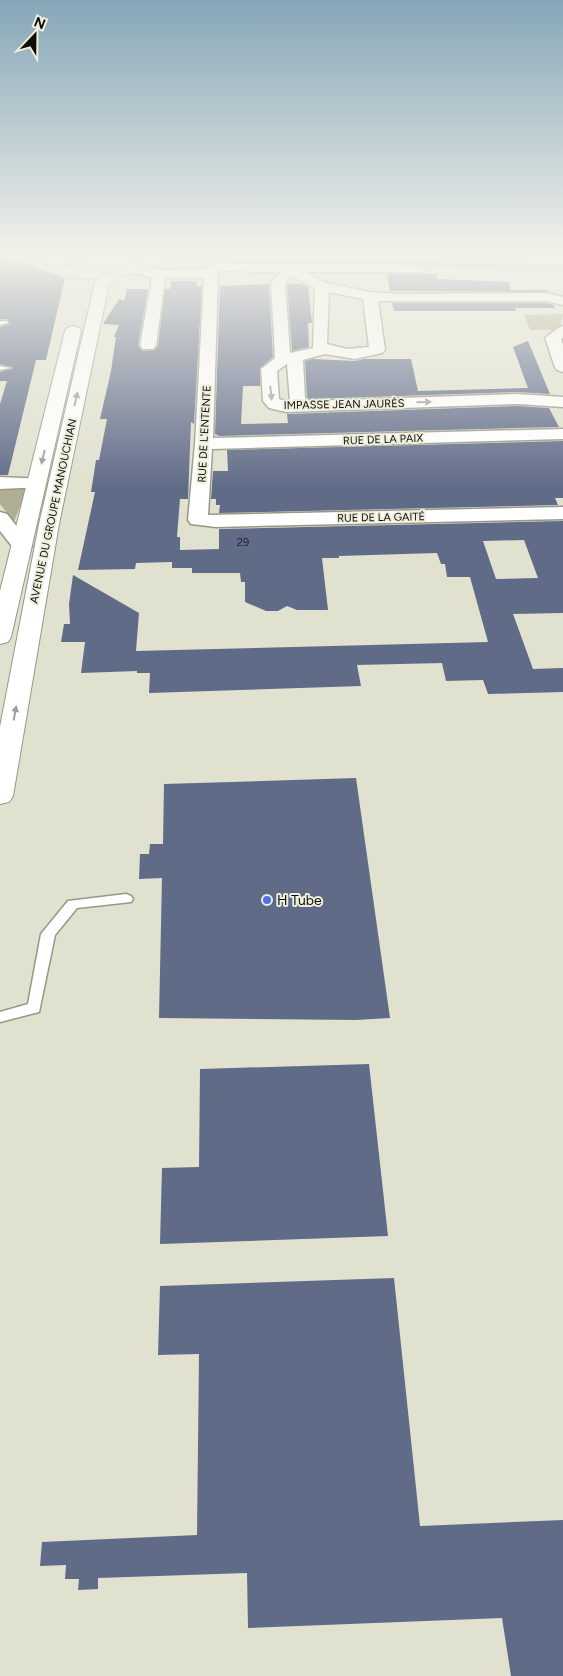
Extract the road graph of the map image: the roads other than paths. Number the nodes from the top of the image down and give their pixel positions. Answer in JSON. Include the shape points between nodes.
{"nodes":[{"id":1,"x":74,"y":331,"type":"edge"},
{"id":2,"x":91,"y":331,"type":"edge"},
{"id":3,"x":149,"y":331,"type":"edge"},
{"id":4,"x":209,"y":331,"type":"edge"},
{"id":5,"x":281,"y":331,"type":"edge"},
{"id":6,"x":320,"y":331,"type":"edge"},
{"id":7,"x":375,"y":331,"type":"edge"},
{"id":8,"x":563,"y":331,"type":"edge"},
{"id":9,"x":148,"y":346,"type":"dead end"},
{"id":10,"x":324,"y":350,"type":"junction"},
{"id":11,"x":563,"y":367,"type":"edge"},
{"id":12,"x":563,"y":402,"type":"edge"},
{"id":13,"x":306,"y":406,"type":"junction"},
{"id":14,"x":563,"y":434,"type":"edge"},
{"id":15,"x":204,"y":444,"type":"junction"},
{"id":16,"x":0,"y":483,"type":"edge"},
{"id":17,"x":36,"y":483,"type":"junction"},
{"id":18,"x":563,"y":513,"type":"edge"},
{"id":19,"x":0,"y":518,"type":"edge"},
{"id":20,"x":198,"y":520,"type":"joint"},
{"id":21,"x":22,"y":546,"type":"junction"},
{"id":22,"x":0,"y":637,"type":"edge"},
{"id":23,"x":4,"y":749,"type":"edge"},
{"id":24,"x":0,"y":796,"type":"edge"},
{"id":25,"x":126,"y":899,"type":"dead end"},
{"id":26,"x":0,"y":1017,"type":"edge"}],
"edges":[{"from":1,"to":17,"type":"street","name":"AVENUE DU GROUPE MANOUCHIAN","one_way":true},
{"from":23,"to":2,"type":"street","name":"AVENUE DU GROUPE MANOUCHIAN","one_way":true},
{"from":3,"to":9,"type":"street"},
{"from":4,"to":15,"type":"street","name":"RUE DE L'ENTENTE"},
{"from":5,"to":13,"type":"street","name":"IMPASSE JEAN JAURÈS","one_way":true,"via":[[283,360],[269,369],[271,401],[286,407]]},
{"from":6,"to":10,"type":"street","via":[[319,346]]},
{"from":7,"to":10,"type":"street","via":[[377,350],[337,353]]},
{"from":8,"to":11,"type":"street","via":[[553,338]]},
{"from":10,"to":13,"type":"street","via":[[295,357],[296,400]]},
{"from":13,"to":12,"type":"street","name":"IMPASSE JEAN JAURÈS","one_way":true,"via":[[518,400]]},
{"from":14,"to":15,"type":"street","name":"RUE DE LA PAIX"},
{"from":15,"to":20,"type":"street","name":"RUE DE L'ENTENTE"},
{"from":16,"to":17,"type":"street"},
{"from":17,"to":21,"type":"street","name":"AVENUE DU GROUPE MANOUCHIAN"},
{"from":18,"to":20,"type":"street","name":"RUE DE LA GAITÉ"},
{"from":19,"to":21,"type":"street"},
{"from":21,"to":22,"type":"street","name":"AVENUE DU GROUPE MANOUCHIAN"},
{"from":23,"to":24,"type":"street","name":"AVENUE DU GROUPE MANOUCHIAN"},
{"from":25,"to":26,"type":"lane","via":[[74,904],[48,934],[34,1008]]}]}
